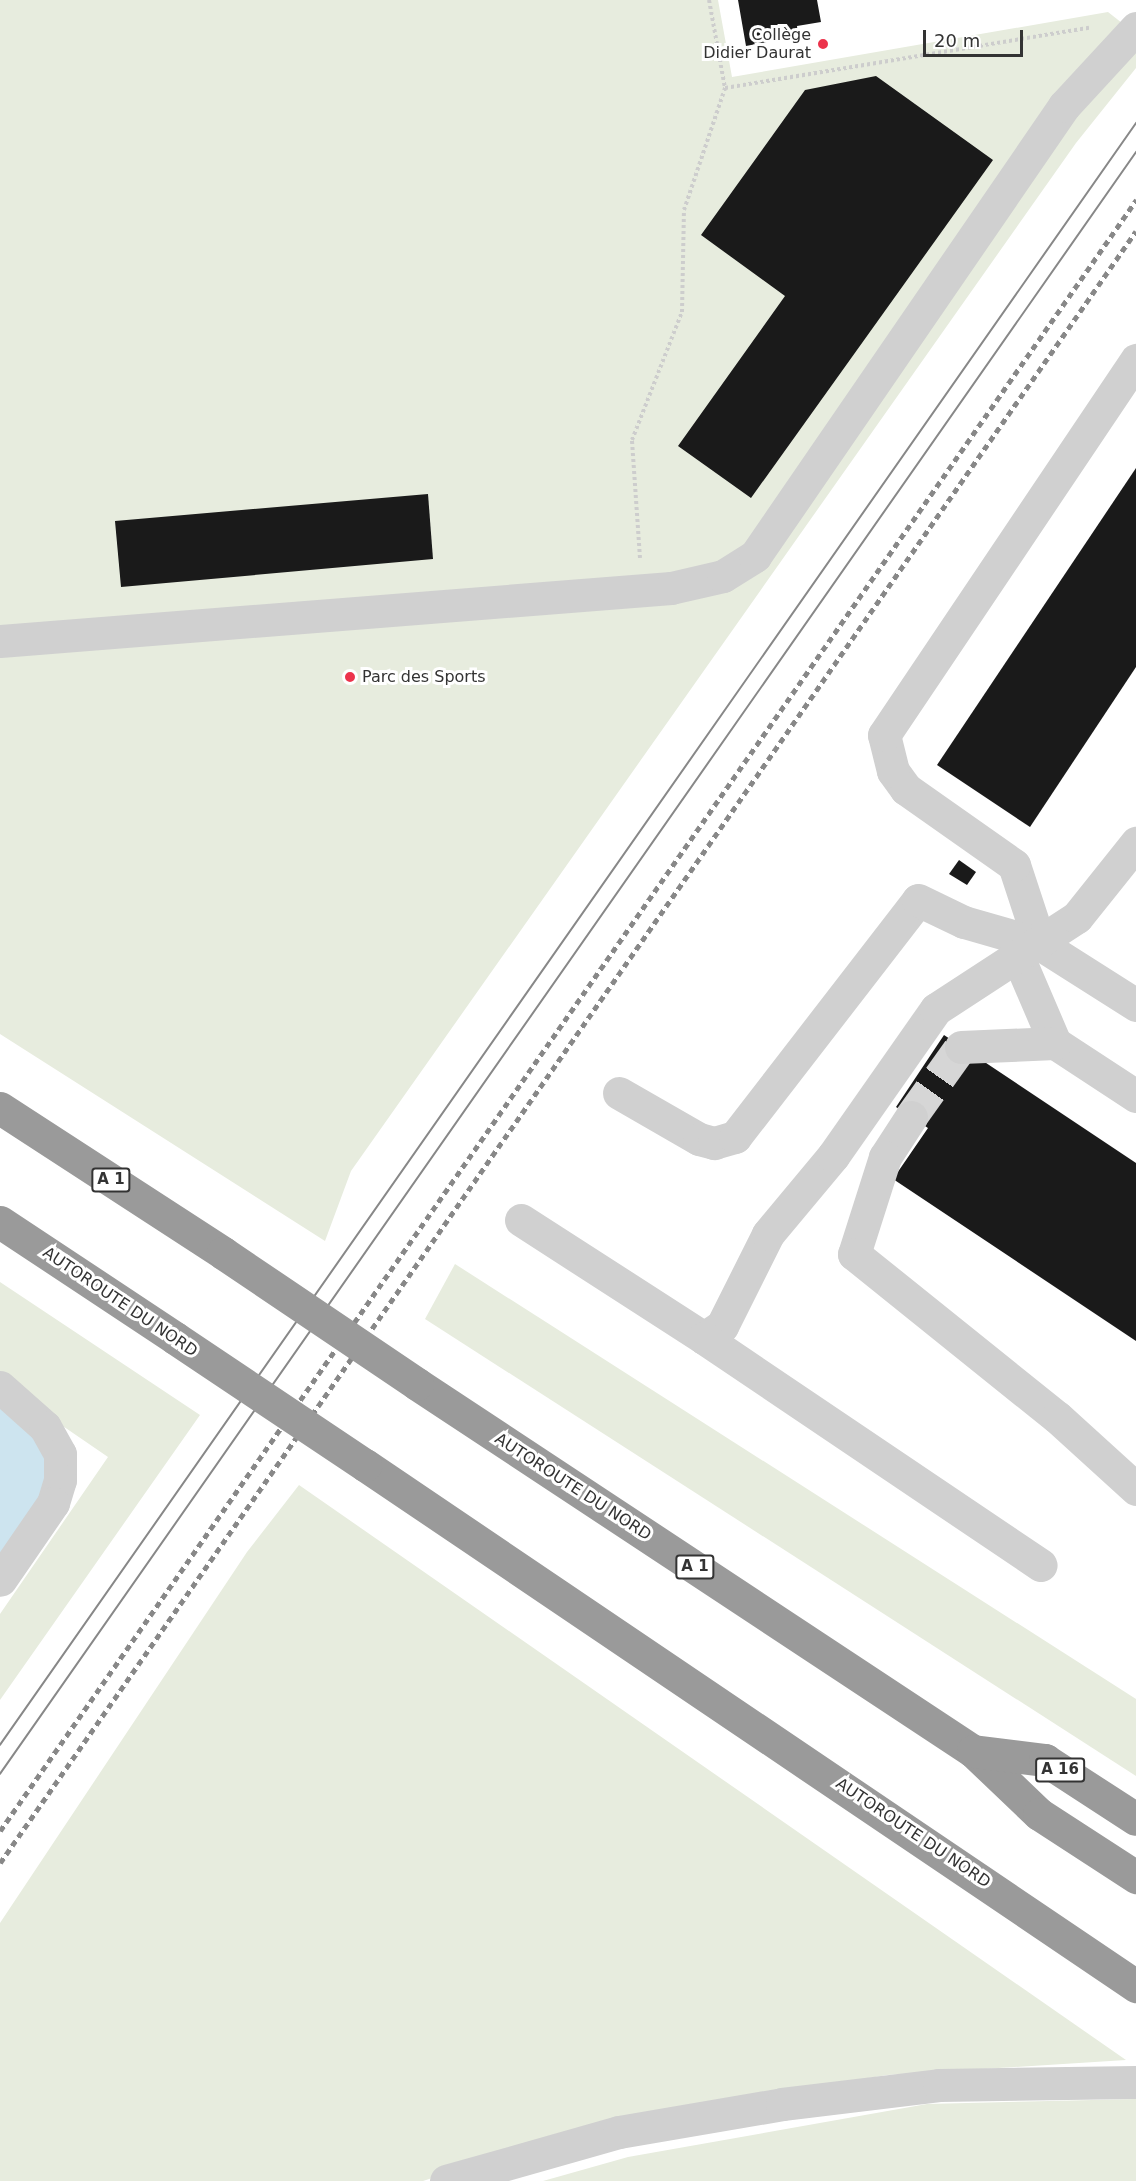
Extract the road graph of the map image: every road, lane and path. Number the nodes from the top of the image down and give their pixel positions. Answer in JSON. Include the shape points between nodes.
{"nodes":[{"id":1,"x":709,"y":0,"type":"edge"},
{"id":2,"x":1133,"y":32,"type":"edge"},
{"id":3,"x":725,"y":88,"type":"junction"},
{"id":4,"x":1136,"y":360,"type":"edge"},
{"id":5,"x":642,"y":591,"type":"junction"},
{"id":6,"x":0,"y":641,"type":"edge"},
{"id":7,"x":1136,"y":843,"type":"edge"},
{"id":8,"x":1029,"y":951,"type":"junction"},
{"id":9,"x":1136,"y":1005,"type":"edge"},
{"id":10,"x":1055,"y":1043,"type":"junction"},
{"id":11,"x":961,"y":1047,"type":"dead end"},
{"id":12,"x":619,"y":1093,"type":"dead end"},
{"id":13,"x":1136,"y":1096,"type":"edge"},
{"id":14,"x":0,"y":1108,"type":"edge"},
{"id":15,"x":911,"y":1117,"type":"tunnel mouth"},
{"id":16,"x":521,"y":1220,"type":"dead end"},
{"id":17,"x":0,"y":1222,"type":"edge"},
{"id":18,"x":704,"y":1338,"type":"junction"},
{"id":19,"x":0,"y":1387,"type":"edge"},
{"id":20,"x":1136,"y":1489,"type":"edge"},
{"id":21,"x":1041,"y":1565,"type":"dead end"},
{"id":22,"x":0,"y":1580,"type":"edge"},
{"id":23,"x":973,"y":1751,"type":"junction"},
{"id":24,"x":1136,"y":1819,"type":"edge"},
{"id":25,"x":1136,"y":1877,"type":"edge"},
{"id":26,"x":1136,"y":1986,"type":"edge"},
{"id":27,"x":1136,"y":2082,"type":"edge"},
{"id":28,"x":446,"y":2181,"type":"edge"}],
"edges":[{"from":1,"to":3,"type":"path"},
{"from":2,"to":3,"type":"path","via":[[1102,26]]},
{"from":2,"to":5,"type":"street","via":[[1064,106],[755,556],[723,576]]},
{"from":3,"to":5,"type":"path","via":[[684,210],[682,312],[632,440]]},
{"from":4,"to":8,"type":"street","via":[[884,735],[893,771],[906,789],[1014,865]]},
{"from":5,"to":6,"type":"street"},
{"from":7,"to":8,"type":"street","via":[[1077,917]]},
{"from":8,"to":9,"type":"street"},
{"from":8,"to":10,"type":"street"},
{"from":8,"to":12,"type":"street","via":[[918,900],[735,1137],[714,1143],[699,1139]]},
{"from":8,"to":18,"type":"street","via":[[936,1009],[833,1156],[768,1234],[722,1326]]},
{"from":10,"to":11,"type":"street"},
{"from":10,"to":13,"type":"street"},
{"from":14,"to":23,"type":"highway","name":"AUTOROUTE DU NORD","number":"A 1","bridge":true},
{"from":15,"to":20,"type":"street","via":[[885,1157],[855,1254],[1057,1417]]},
{"from":16,"to":18,"type":"street"},
{"from":17,"to":26,"type":"highway","name":"AUTOROUTE DU NORD","bridge":true},
{"from":18,"to":21,"type":"street"},
{"from":19,"to":22,"type":"street","via":[[45,1427],[60,1454],[60,1480],[52,1503]]},
{"from":23,"to":24,"type":"highway","number":"A 16","via":[[1045,1760]]},
{"from":23,"to":25,"type":"highway","name":"AUTOROUTE DU NORD","number":"A 1","via":[[1039,1814]]},
{"from":27,"to":28,"type":"street","via":[[939,2085],[782,2104],[619,2132]]}]}
